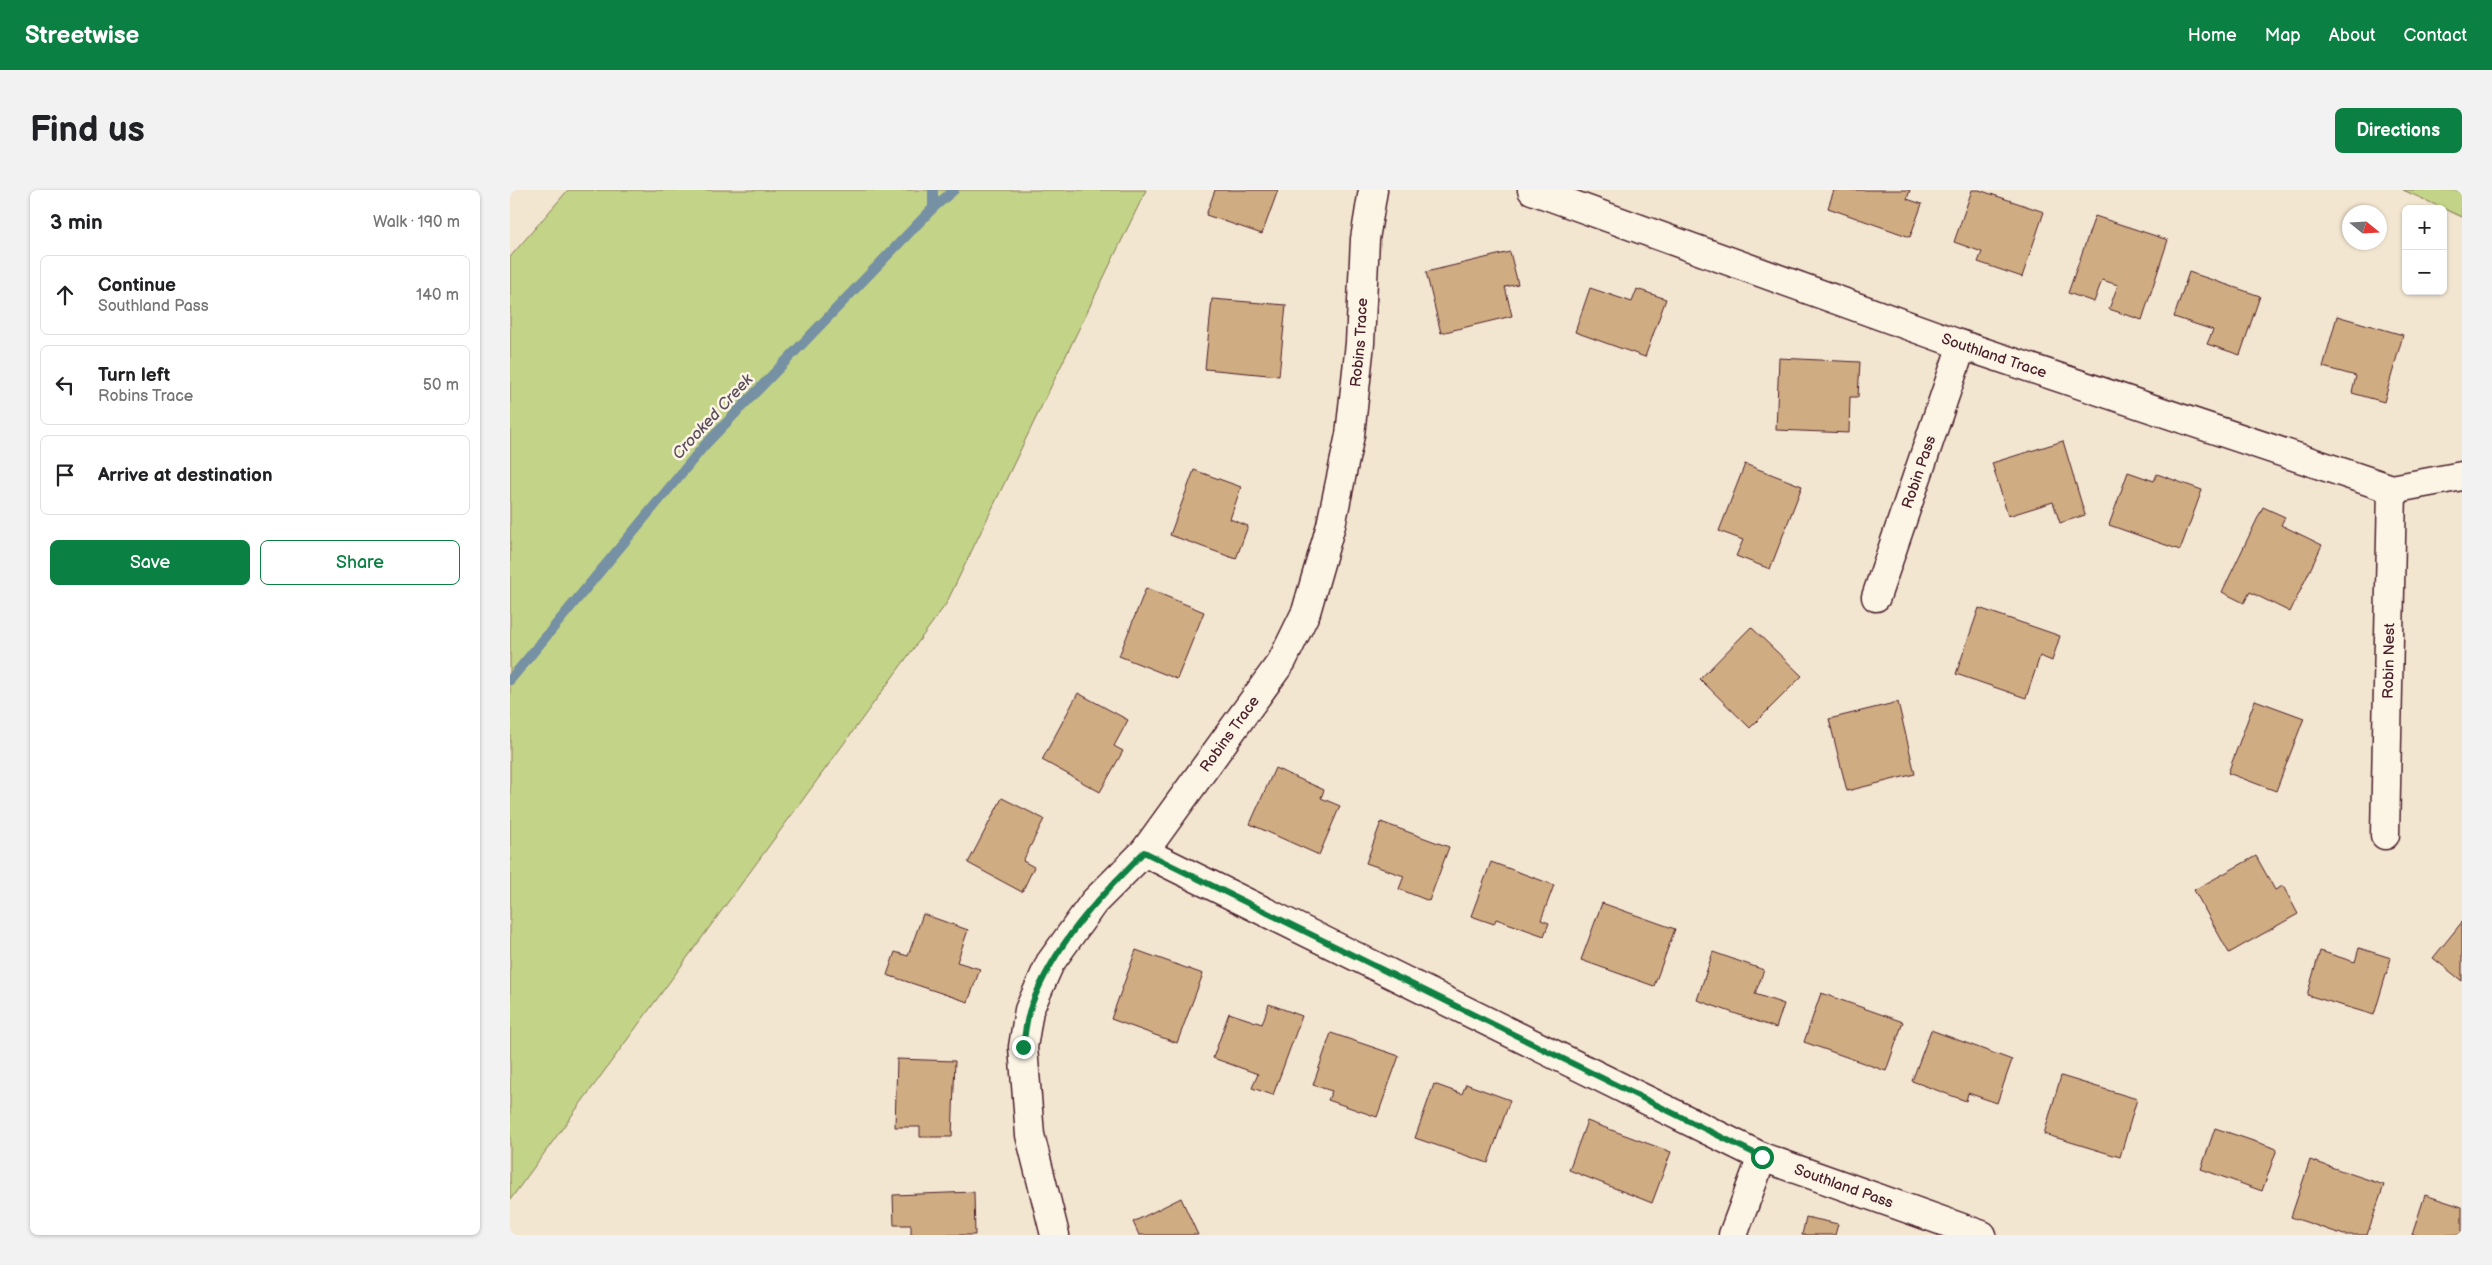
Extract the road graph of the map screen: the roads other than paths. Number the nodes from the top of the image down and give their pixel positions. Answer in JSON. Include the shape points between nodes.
{"nodes":[{"id":1,"x":1374,"y":190,"type":"edge"},
{"id":2,"x":1532,"y":190,"type":"edge"},
{"id":3,"x":1962,"y":345,"type":"junction"},
{"id":4,"x":2462,"y":476,"type":"edge"},
{"id":5,"x":2392,"y":489,"type":"junction"},
{"id":6,"x":1876,"y":597,"type":"dead end"},
{"id":7,"x":2385,"y":835,"type":"dead end"},
{"id":8,"x":1144,"y":852,"type":"junction"},
{"id":9,"x":1762,"y":1157,"type":"junction"},
{"id":10,"x":1055,"y":1235,"type":"edge"},
{"id":11,"x":1733,"y":1235,"type":"edge"},
{"id":12,"x":1982,"y":1235,"type":"edge"}],
"edges":[{"from":1,"to":8,"type":"street","name":"Robins Trace","via":[[1365,239],[1360,343],[1350,435],[1331,525],[1306,612],[1282,661]]},
{"from":2,"to":3,"type":"street","name":"Southland Trace"},
{"from":3,"to":5,"type":"street","name":"Southland Trace"},
{"from":3,"to":6,"type":"street","name":"Robin Pass"},
{"from":4,"to":5,"type":"street","name":"Southland Trace"},
{"from":5,"to":7,"type":"street","name":"Robin Nest"},
{"from":8,"to":9,"type":"street","name":"Southland Pass"},
{"from":8,"to":10,"type":"street","name":"Robins Trace","via":[[1088,910],[1050,963],[1030,1010],[1023,1047],[1030,1135]]},
{"from":9,"to":11,"type":"street"},
{"from":9,"to":12,"type":"street","name":"Southland Pass"}]}
